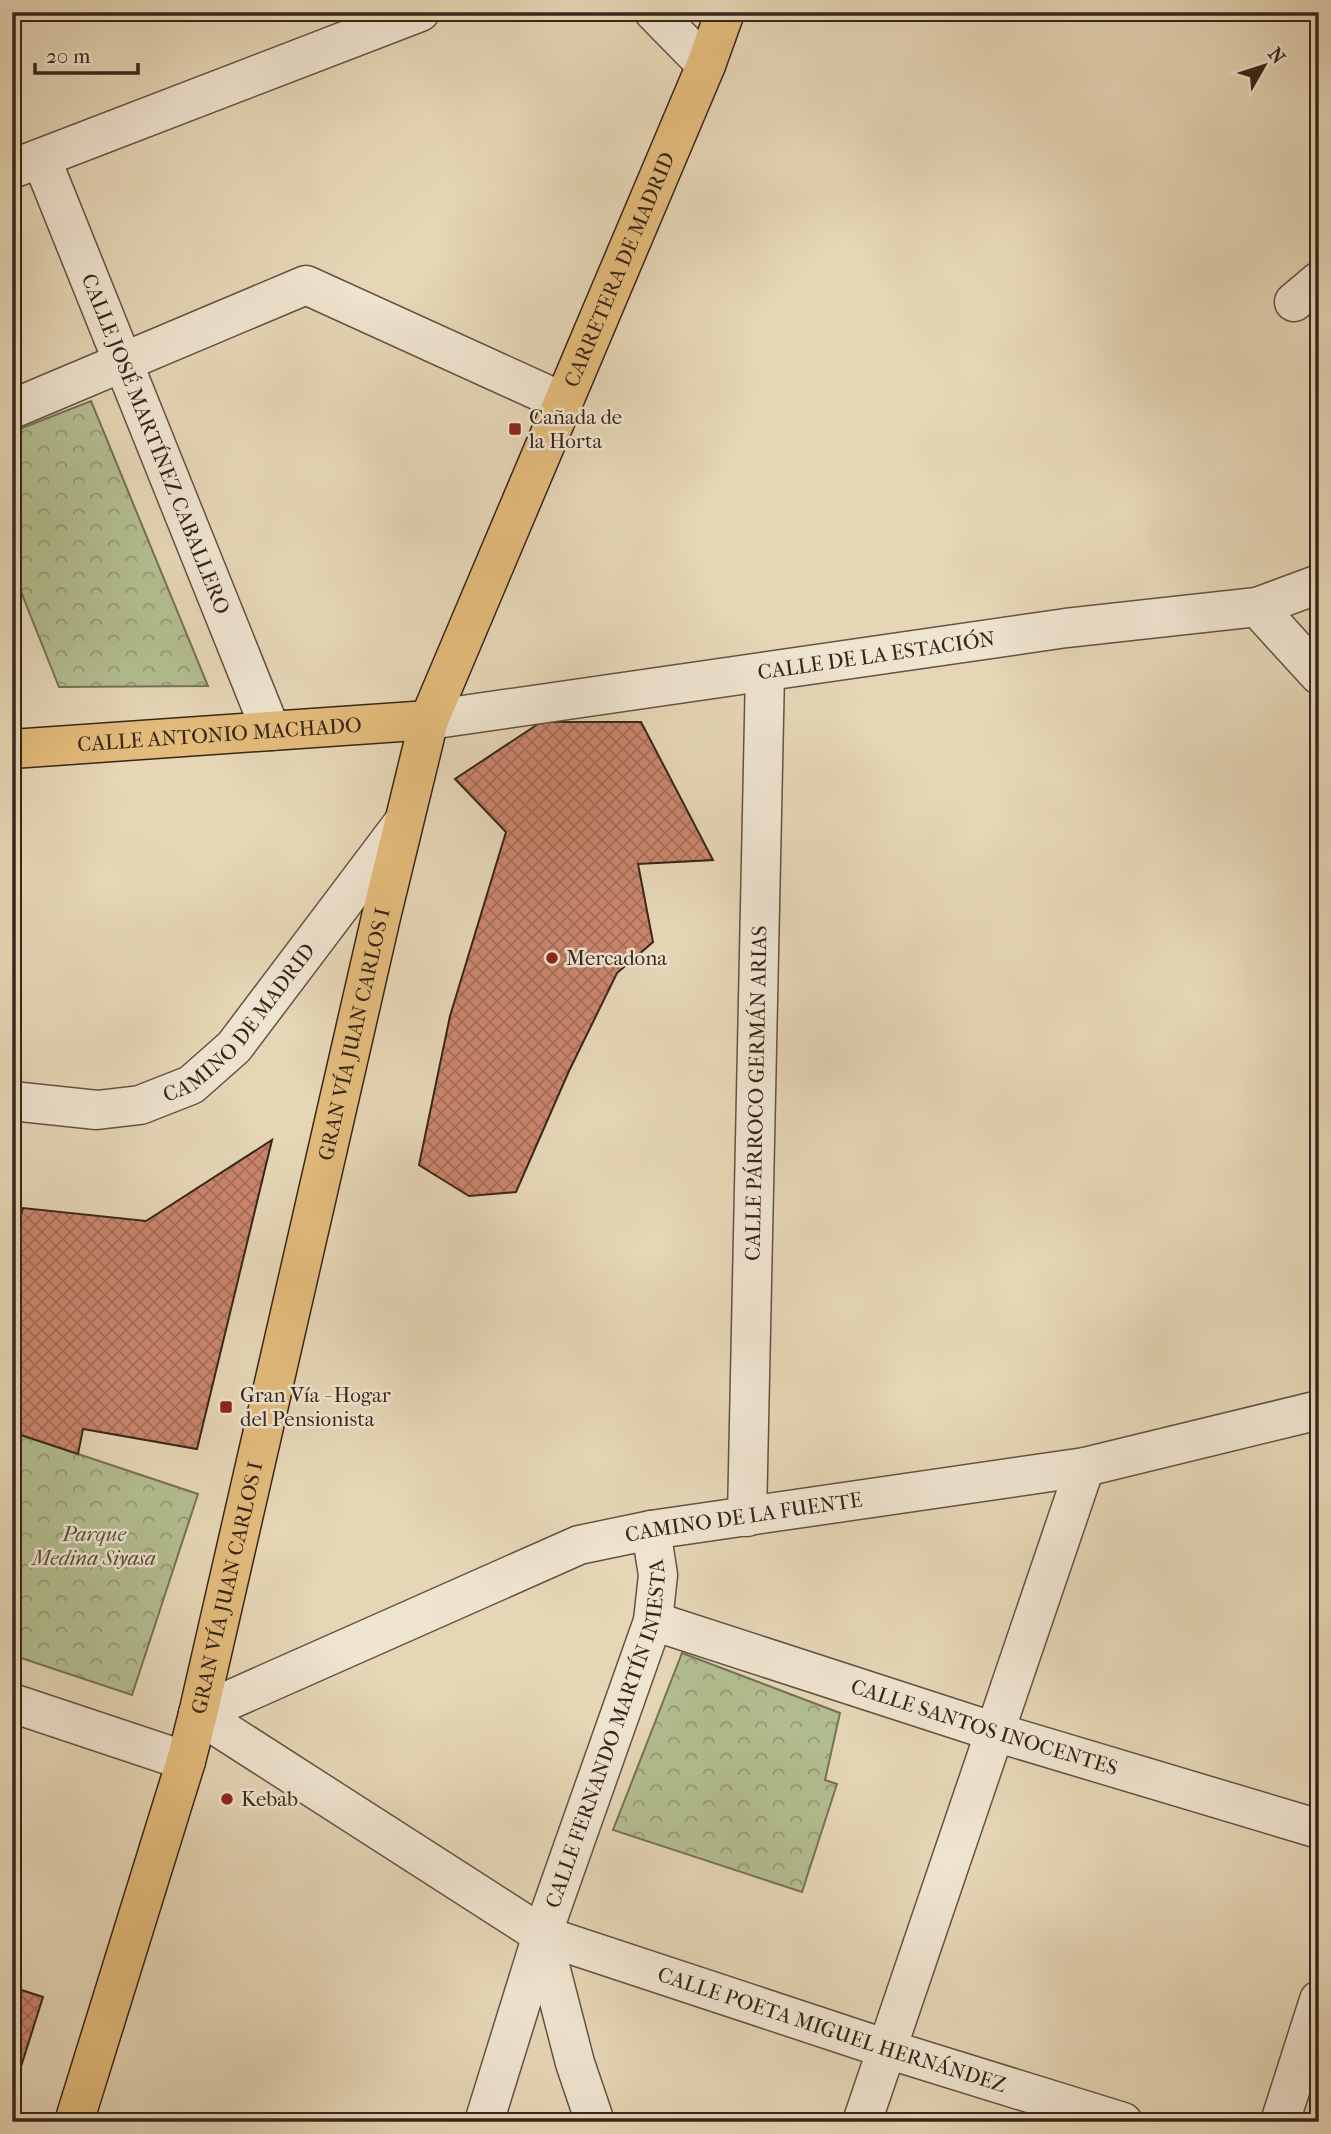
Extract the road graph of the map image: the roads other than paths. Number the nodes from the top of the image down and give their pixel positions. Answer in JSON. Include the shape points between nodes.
{"nodes":[{"id":1,"x":421,"y":12,"type":"edge"},
{"id":2,"x":654,"y":12,"type":"edge"},
{"id":3,"x":725,"y":12,"type":"edge"},
{"id":4,"x":706,"y":65,"type":"junction"},
{"id":5,"x":27,"y":164,"type":"edge"},
{"id":6,"x":123,"y":362,"type":"junction"},
{"id":7,"x":563,"y":402,"type":"junction"},
{"id":8,"x":12,"y":408,"type":"edge"},
{"id":9,"x":1319,"y":584,"type":"edge"},
{"id":10,"x":1257,"y":607,"type":"junction"},
{"id":11,"x":765,"y":672,"type":"junction"},
{"id":12,"x":1319,"y":675,"type":"edge"},
{"id":13,"x":429,"y":720,"type":"junction"},
{"id":14,"x":271,"y":731,"type":"junction"},
{"id":15,"x":15,"y":740,"type":"edge"},
{"id":16,"x":403,"y":823,"type":"junction"},
{"id":17,"x":12,"y":1101,"type":"edge"},
{"id":18,"x":1319,"y":1410,"type":"edge"},
{"id":19,"x":1085,"y":1467,"type":"junction"},
{"id":20,"x":747,"y":1517,"type":"junction"},
{"id":21,"x":651,"y":1530,"type":"junction"},
{"id":22,"x":653,"y":1621,"type":"junction"},
{"id":23,"x":12,"y":1703,"type":"edge"},
{"id":24,"x":198,"y":1714,"type":"junction"},
{"id":25,"x":995,"y":1732,"type":"junction"},
{"id":26,"x":187,"y":1760,"type":"junction"},
{"id":27,"x":1319,"y":1829,"type":"edge"},
{"id":28,"x":542,"y":1934,"type":"junction"},
{"id":29,"x":1319,"y":2000,"type":"edge"},
{"id":30,"x":887,"y":2049,"type":"junction"},
{"id":31,"x":74,"y":2122,"type":"edge"},
{"id":32,"x":484,"y":2122,"type":"edge"},
{"id":33,"x":595,"y":2122,"type":"edge"},
{"id":34,"x":862,"y":2122,"type":"edge"},
{"id":35,"x":1123,"y":2122,"type":"edge"},
{"id":36,"x":1280,"y":2122,"type":"edge"}],
"edges":[{"from":1,"to":5,"type":"street"},
{"from":2,"to":4,"type":"street"},
{"from":3,"to":4,"type":"main road","name":"CARRETERA DE MADRID"},
{"from":4,"to":7,"type":"main road","name":"CARRETERA DE MADRID"},
{"from":5,"to":6,"type":"street","name":"CALLE JOSÉ MARTÍNEZ CABALLERO"},
{"from":6,"to":7,"type":"street","via":[[306,285]]},
{"from":6,"to":8,"type":"street"},
{"from":6,"to":14,"type":"street","name":"CALLE JOSÉ MARTÍNEZ CABALLERO"},
{"from":7,"to":13,"type":"main road","name":"CARRETERA DE MADRID"},
{"from":9,"to":10,"type":"street","name":"CALLE DE LA ESTACIÓN"},
{"from":10,"to":11,"type":"street","name":"CALLE DE LA ESTACIÓN","via":[[1066,628]]},
{"from":10,"to":12,"type":"street"},
{"from":11,"to":13,"type":"street","name":"CALLE DE LA ESTACIÓN"},
{"from":11,"to":20,"type":"street","name":"CALLE PÁRROCO GERMÁN ARIAS"},
{"from":13,"to":14,"type":"main road","name":"CALLE ANTONIO MACHADO"},
{"from":13,"to":16,"type":"main road","name":"GRAN VÍA JUAN CARLOS I"},
{"from":14,"to":15,"type":"main road","name":"CALLE ANTONIO MACHADO"},
{"from":16,"to":17,"type":"street","name":"CAMINO DE MADRID","via":[[234,1047],[191,1085],[140,1105],[97,1110]]},
{"from":16,"to":24,"type":"main road","name":"GRAN VÍA JUAN CARLOS I"},
{"from":18,"to":19,"type":"street","name":"CAMINO DE LA FUENTE"},
{"from":19,"to":20,"type":"street","name":"CAMINO DE LA FUENTE"},
{"from":19,"to":25,"type":"street"},
{"from":20,"to":21,"type":"street","name":"CAMINO DE LA FUENTE"},
{"from":21,"to":22,"type":"street","name":"CALLE FERNANDO MARTÍN INIESTA","via":[[657,1574]]},
{"from":21,"to":24,"type":"street","name":"CAMINO DE LA FUENTE","via":[[579,1545]]},
{"from":22,"to":25,"type":"street","name":"CALLE SANTOS INOCENTES"},
{"from":22,"to":28,"type":"street","name":"CALLE FERNANDO MARTÍN INIESTA"},
{"from":23,"to":26,"type":"street"},
{"from":24,"to":26,"type":"main road","name":"GRAN VÍA JUAN CARLOS I"},
{"from":24,"to":28,"type":"street","name":"CALLE POETA MIGUEL HERNÁNDEZ"},
{"from":25,"to":27,"type":"street","name":"CALLE SANTOS INOCENTES"},
{"from":25,"to":30,"type":"street"},
{"from":26,"to":31,"type":"main road","name":"GRAN VÍA JUAN CARLOS I"},
{"from":28,"to":30,"type":"street","name":"CALLE POETA MIGUEL HERNÁNDEZ"},
{"from":28,"to":32,"type":"street","name":"CALLE FERNANDO MARTÍN INIESTA"},
{"from":28,"to":33,"type":"street"},
{"from":29,"to":36,"type":"street"},
{"from":30,"to":34,"type":"street"},
{"from":30,"to":35,"type":"street","name":"CALLE POETA MIGUEL HERNÁNDEZ"}]}
